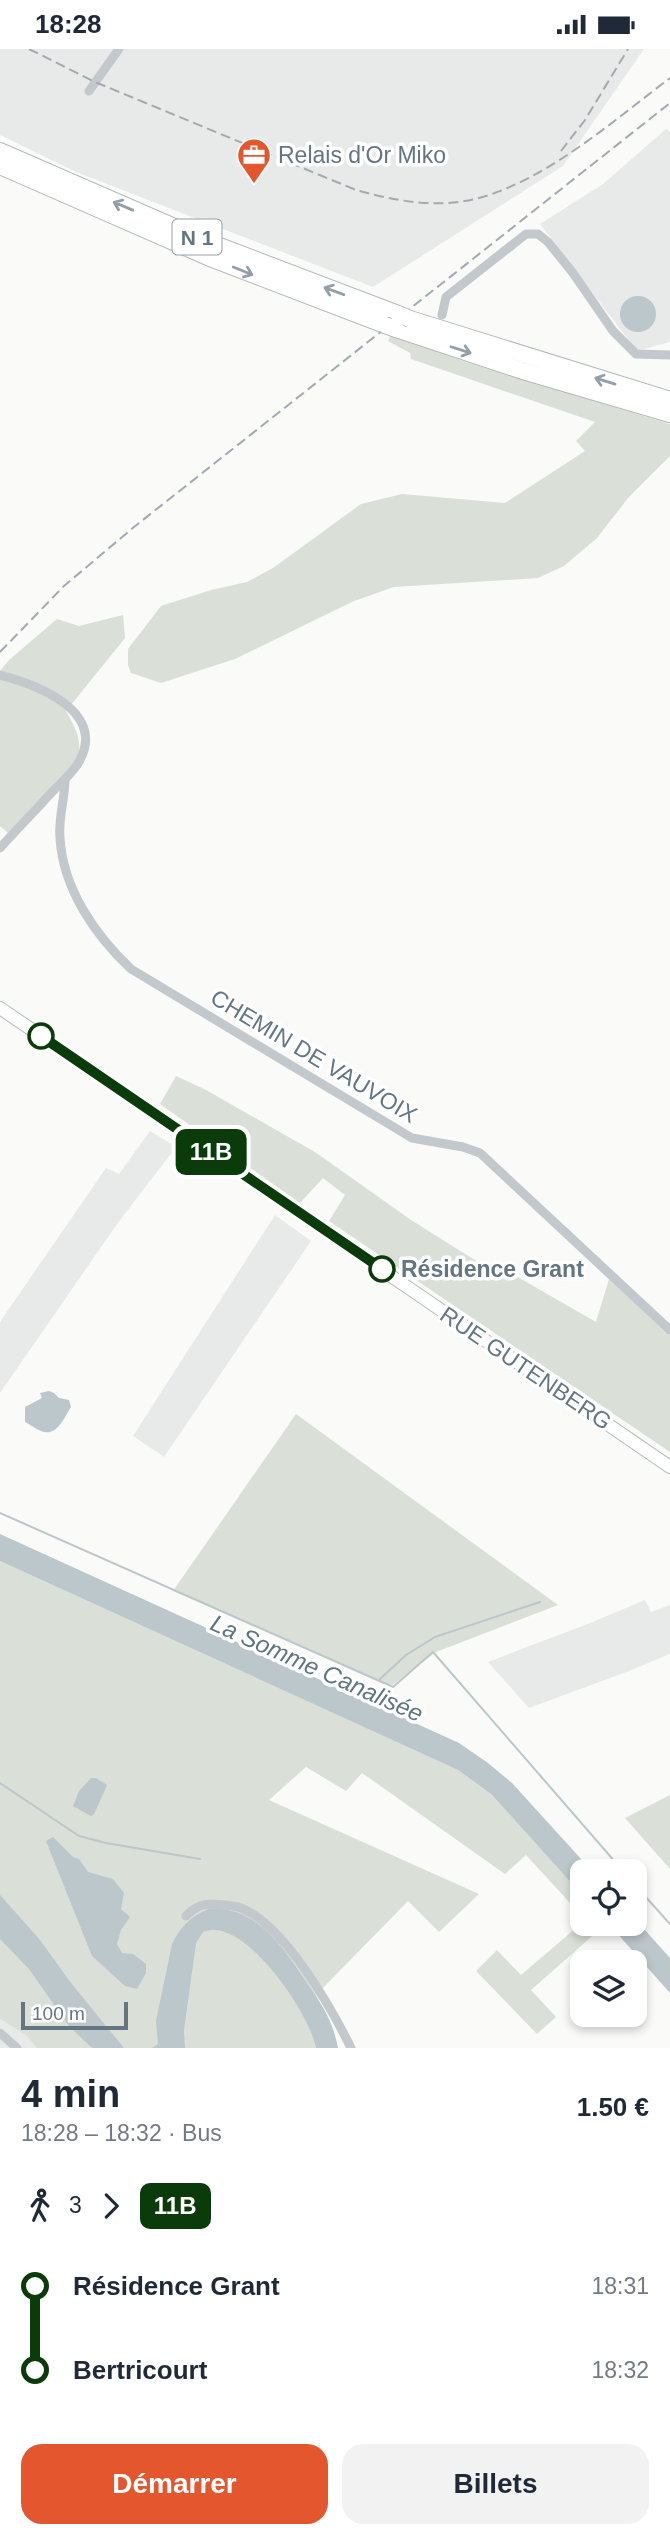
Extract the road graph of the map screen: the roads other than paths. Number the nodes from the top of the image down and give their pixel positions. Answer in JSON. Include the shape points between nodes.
{"nodes":[{"id":1,"x":120,"y":49,"type":"edge"},
{"id":2,"x":89,"y":91,"type":"dead end"},
{"id":3,"x":0,"y":151,"type":"edge"},
{"id":4,"x":0,"y":166,"type":"edge"},
{"id":5,"x":442,"y":315,"type":"dead end"},
{"id":6,"x":397,"y":322,"type":"junction"},
{"id":7,"x":670,"y":355,"type":"edge"},
{"id":8,"x":670,"y":400,"type":"edge"},
{"id":9,"x":670,"y":414,"type":"edge"},
{"id":10,"x":0,"y":675,"type":"edge"},
{"id":11,"x":65,"y":779,"type":"junction"},
{"id":12,"x":0,"y":848,"type":"edge"},
{"id":13,"x":0,"y":1008,"type":"edge"},
{"id":14,"x":670,"y":1330,"type":"edge"},
{"id":15,"x":670,"y":1467,"type":"edge"},
{"id":16,"x":186,"y":1916,"type":"dead end"},
{"id":17,"x":0,"y":2033,"type":"edge"},
{"id":18,"x":17,"y":2048,"type":"edge"},
{"id":19,"x":351,"y":2048,"type":"edge"}],
"edges":[{"from":1,"to":2,"type":"street"},
{"from":6,"to":3,"type":"highway","number":"N 1","one_way":true},
{"from":4,"to":6,"type":"highway","number":"N 1","one_way":true,"via":[[210,258]]},
{"from":5,"to":7,"type":"street","via":[[446,297],[526,234],[538,234],[636,354]]},
{"from":8,"to":6,"type":"highway","number":"N 1","one_way":true},
{"from":6,"to":9,"type":"highway","number":"N 1","one_way":true,"via":[[523,371]]},
{"from":10,"to":11,"type":"street","via":[[45,690],[78,717],[85,736],[84,751]]},
{"from":11,"to":12,"type":"street"},
{"from":11,"to":14,"type":"street","name":"CHEMIN DE VAUVOIX","via":[[60,838],[68,879],[94,929],[131,969],[412,1139],[481,1153]]},
{"from":13,"to":15,"type":"street","name":"RUE GUTENBERG"},
{"from":16,"to":19,"type":"street","via":[[206,1902],[240,1907],[260,1919],[304,1968]]},
{"from":17,"to":18,"type":"street"}]}
